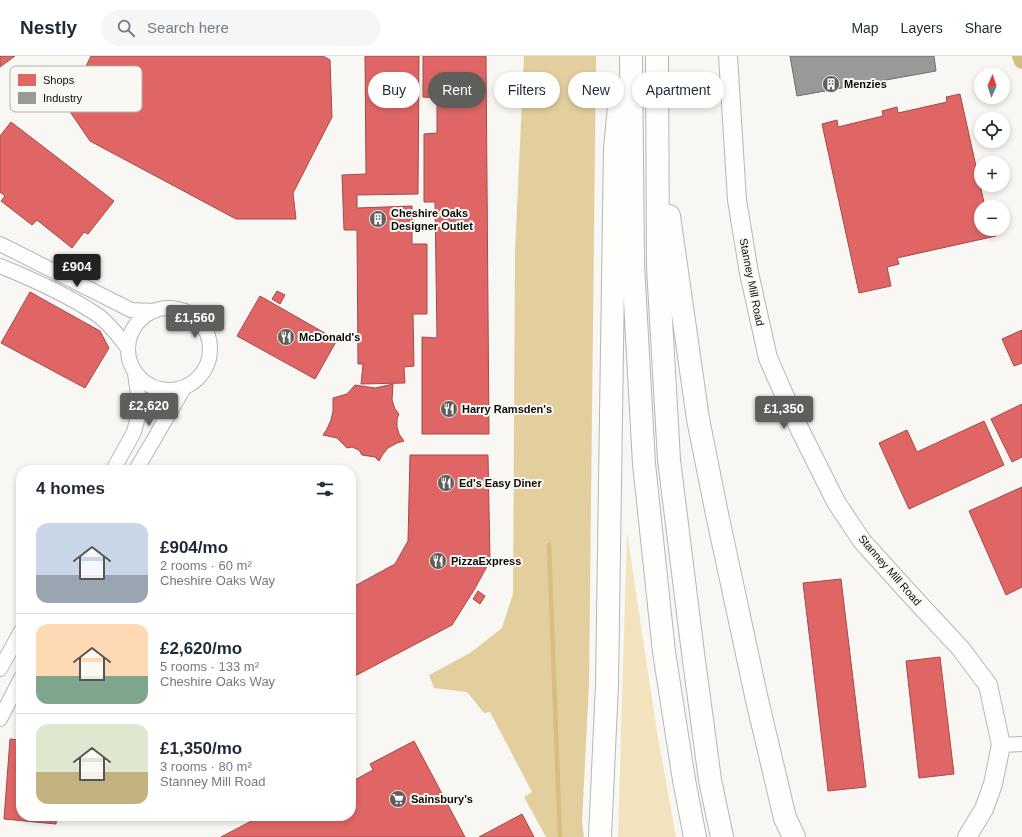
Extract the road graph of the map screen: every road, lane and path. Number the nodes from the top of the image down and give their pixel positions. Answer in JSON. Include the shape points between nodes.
{"nodes":[{"id":1,"x":623,"y":56,"type":"edge"},
{"id":2,"x":631,"y":56,"type":"edge"},
{"id":3,"x":657,"y":56,"type":"edge"},
{"id":4,"x":728,"y":56,"type":"edge"},
{"id":5,"x":658,"y":124,"type":"junction"},
{"id":6,"x":0,"y":244,"type":"edge"},
{"id":7,"x":0,"y":266,"type":"edge"},
{"id":8,"x":154,"y":311,"type":"junction"},
{"id":9,"x":128,"y":347,"type":"junction"},
{"id":10,"x":135,"y":374,"type":"junction"},
{"id":11,"x":184,"y":388,"type":"junction"},
{"id":12,"x":115,"y":465,"type":"edge"},
{"id":13,"x":139,"y":465,"type":"edge"},
{"id":14,"x":16,"y":641,"type":"edge"},
{"id":15,"x":0,"y":668,"type":"edge"},
{"id":16,"x":16,"y":688,"type":"edge"},
{"id":17,"x":0,"y":719,"type":"edge"},
{"id":18,"x":1022,"y":744,"type":"edge"},
{"id":19,"x":1001,"y":745,"type":"junction"},
{"id":20,"x":600,"y":837,"type":"edge"},
{"id":21,"x":695,"y":837,"type":"edge"},
{"id":22,"x":722,"y":837,"type":"edge"},
{"id":23,"x":794,"y":837,"type":"edge"},
{"id":24,"x":967,"y":837,"type":"edge"}],
"edges":[{"from":1,"to":20,"type":"highway","via":[[615,148],[607,684]]},
{"from":2,"to":21,"type":"highway","via":[[633,264],[644,464],[664,652]]},
{"from":3,"to":5,"type":"highway"},
{"from":4,"to":19,"type":"street","name":"Stanney Mill Road","via":[[737,200],[749,273],[768,358],[836,502],[858,534],[961,649],[988,685]]},
{"from":5,"to":22,"type":"highway","via":[[658,267],[669,460],[710,780]]},
{"from":5,"to":23,"type":"highway","via":[[698,419],[757,700],[785,818]]},
{"from":6,"to":8,"type":"street","via":[[131,310]]},
{"from":7,"to":9,"type":"street","via":[[56,291],[96,314]]},
{"from":8,"to":9,"type":"street","via":[[138,321],[131,333]]},
{"from":8,"to":11,"type":"street","via":[[172,308],[185,311],[196,318],[208,334],[208,363],[199,378]]},
{"from":9,"to":10,"type":"street","via":[[130,363]]},
{"from":10,"to":11,"type":"street","via":[[150,386],[163,390]]},
{"from":10,"to":12,"type":"street","via":[[140,408],[134,432]]},
{"from":11,"to":13,"type":"street"},
{"from":14,"to":15,"type":"street"},
{"from":16,"to":17,"type":"street"},
{"from":18,"to":19,"type":"street"},
{"from":19,"to":24,"type":"street","name":"Stanney Mill Road","via":[[993,784],[984,809]]}]}
